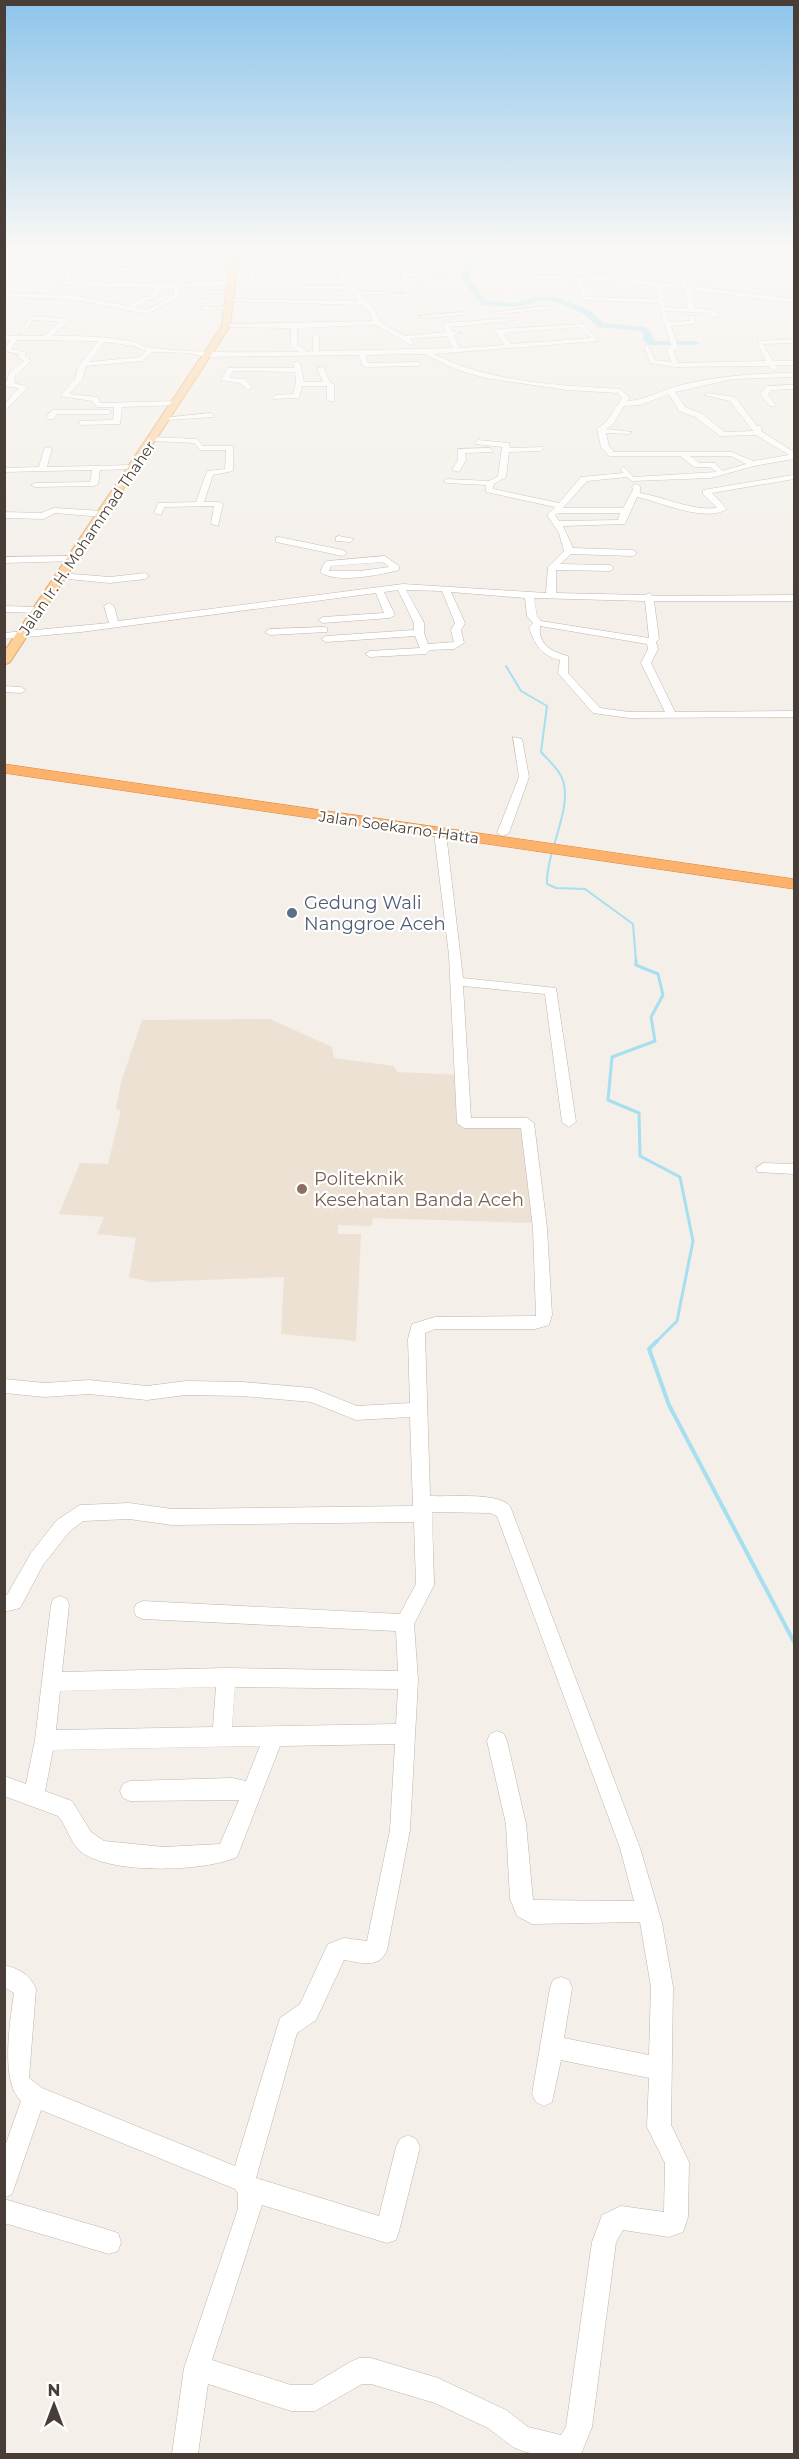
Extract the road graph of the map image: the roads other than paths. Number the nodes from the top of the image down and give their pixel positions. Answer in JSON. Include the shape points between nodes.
{"nodes":[{"id":1,"x":23,"y":366,"type":"edge"},
{"id":2,"x":84,"y":366,"type":"edge"},
{"id":3,"x":199,"y":366,"type":"edge"},
{"id":4,"x":233,"y":366,"type":"edge"},
{"id":5,"x":298,"y":366,"type":"edge"},
{"id":6,"x":452,"y":366,"type":"edge"},
{"id":7,"x":726,"y":366,"type":"edge"},
{"id":8,"x":772,"y":366,"type":"edge"},
{"id":9,"x":321,"y":368,"type":"dead end"},
{"id":10,"x":435,"y":368,"type":"dead end"},
{"id":11,"x":457,"y":368,"type":"junction"},
{"id":12,"x":230,"y":369,"type":"junction"},
{"id":13,"x":297,"y":370,"type":"junction"},
{"id":14,"x":706,"y":373,"type":"dead end"},
{"id":15,"x":776,"y":374,"type":"junction"},
{"id":16,"x":731,"y":375,"type":"junction"},
{"id":17,"x":794,"y":376,"type":"edge"},
{"id":18,"x":285,"y":378,"type":"dead end"},
{"id":19,"x":264,"y":379,"type":"dead end"},
{"id":20,"x":253,"y":380,"type":"dead end"},
{"id":21,"x":570,"y":380,"type":"dead end"},
{"id":22,"x":242,"y":381,"type":"junction"},
{"id":23,"x":7,"y":384,"type":"edge"},
{"id":24,"x":300,"y":384,"type":"junction"},
{"id":25,"x":329,"y":384,"type":"junction"},
{"id":26,"x":340,"y":384,"type":"dead end"},
{"id":27,"x":795,"y":387,"type":"edge"},
{"id":28,"x":248,"y":388,"type":"dead end"},
{"id":29,"x":567,"y":388,"type":"junction"},
{"id":30,"x":671,"y":391,"type":"junction"},
{"id":31,"x":708,"y":395,"type":"dead end"},
{"id":32,"x":276,"y":397,"type":"dead end"},
{"id":33,"x":330,"y":400,"type":"dead end"},
{"id":34,"x":176,"y":403,"type":"junction"},
{"id":35,"x":623,"y":404,"type":"junction"},
{"id":36,"x":773,"y":404,"type":"dead end"},
{"id":37,"x":118,"y":409,"type":"junction"},
{"id":38,"x":4,"y":410,"type":"edge"},
{"id":39,"x":211,"y":415,"type":"dead end"},
{"id":40,"x":50,"y":417,"type":"dead end"},
{"id":41,"x":167,"y":418,"type":"junction"},
{"id":42,"x":81,"y":423,"type":"dead end"},
{"id":43,"x":766,"y":426,"type":"dead end"},
{"id":44,"x":601,"y":431,"type":"junction"},
{"id":45,"x":757,"y":431,"type":"junction"},
{"id":46,"x":628,"y":432,"type":"dead end"},
{"id":47,"x":527,"y":439,"type":"dead end"},
{"id":48,"x":151,"y":441,"type":"junction"},
{"id":49,"x":478,"y":442,"type":"dead end"},
{"id":50,"x":174,"y":444,"type":"dead end"},
{"id":51,"x":48,"y":449,"type":"dead end"},
{"id":52,"x":541,"y":449,"type":"dead end"},
{"id":53,"x":506,"y":450,"type":"junction"},
{"id":54,"x":530,"y":450,"type":"junction"},
{"id":55,"x":681,"y":453,"type":"junction"},
{"id":56,"x":614,"y":454,"type":"junction"},
{"id":57,"x":795,"y":456,"type":"edge"},
{"id":58,"x":462,"y":460,"type":"junction"},
{"id":59,"x":484,"y":460,"type":"dead end"},
{"id":60,"x":495,"y":460,"type":"dead end"},
{"id":61,"x":776,"y":460,"type":"junction"},
{"id":62,"x":505,"y":461,"type":"junction"},
{"id":63,"x":752,"y":464,"type":"junction"},
{"id":64,"x":133,"y":467,"type":"junction"},
{"id":65,"x":96,"y":469,"type":"junction"},
{"id":66,"x":4,"y":470,"type":"edge"},
{"id":67,"x":41,"y":470,"type":"junction"},
{"id":68,"x":456,"y":470,"type":"dead end"},
{"id":69,"x":724,"y":472,"type":"junction"},
{"id":70,"x":794,"y":475,"type":"edge"},
{"id":71,"x":630,"y":477,"type":"junction"},
{"id":72,"x":447,"y":481,"type":"dead end"},
{"id":73,"x":490,"y":483,"type":"junction"},
{"id":74,"x":634,"y":494,"type":"junction"},
{"id":75,"x":199,"y":504,"type":"junction"},
{"id":76,"x":557,"y":508,"type":"junction"},
{"id":77,"x":627,"y":510,"type":"junction"},
{"id":78,"x":158,"y":513,"type":"dead end"},
{"id":79,"x":103,"y":514,"type":"junction"},
{"id":80,"x":4,"y":515,"type":"edge"},
{"id":81,"x":215,"y":524,"type":"dead end"},
{"id":82,"x":556,"y":524,"type":"junction"},
{"id":83,"x":350,"y":539,"type":"dead end"},
{"id":84,"x":279,"y":540,"type":"dead end"},
{"id":85,"x":569,"y":550,"type":"junction"},
{"id":86,"x":343,"y":553,"type":"junction"},
{"id":87,"x":633,"y":553,"type":"dead end"},
{"id":88,"x":72,"y":559,"type":"junction"},
{"id":89,"x":4,"y":560,"type":"edge"},
{"id":90,"x":347,"y":562,"type":"junction"},
{"id":91,"x":552,"y":567,"type":"junction"},
{"id":92,"x":610,"y":568,"type":"dead end"},
{"id":93,"x":389,"y":570,"type":"junction"},
{"id":94,"x":60,"y":576,"type":"junction"},
{"id":95,"x":145,"y":576,"type":"dead end"},
{"id":96,"x":402,"y":587,"type":"junction"},
{"id":97,"x":379,"y":590,"type":"junction"},
{"id":98,"x":446,"y":590,"type":"junction"},
{"id":99,"x":529,"y":594,"type":"junction"},
{"id":100,"x":551,"y":594,"type":"junction"},
{"id":101,"x":649,"y":596,"type":"junction"},
{"id":102,"x":795,"y":598,"type":"edge"},
{"id":103,"x":314,"y":599,"type":"junction"},
{"id":104,"x":109,"y":606,"type":"dead end"},
{"id":105,"x":4,"y":609,"type":"edge"},
{"id":106,"x":38,"y":610,"type":"junction"},
{"id":107,"x":538,"y":622,"type":"junction"},
{"id":108,"x":114,"y":624,"type":"junction"},
{"id":109,"x":270,"y":632,"type":"dead end"},
{"id":110,"x":419,"y":633,"type":"junction"},
{"id":111,"x":23,"y":634,"type":"junction"},
{"id":112,"x":325,"y":634,"type":"junction"},
{"id":113,"x":4,"y":636,"type":"edge"},
{"id":114,"x":651,"y":641,"type":"junction"},
{"id":115,"x":425,"y":647,"type":"junction"},
{"id":116,"x":370,"y":654,"type":"dead end"},
{"id":117,"x":4,"y":662,"type":"edge"},
{"id":118,"x":4,"y":689,"type":"edge"},
{"id":119,"x":21,"y":690,"type":"dead end"},
{"id":120,"x":671,"y":714,"type":"junction"},
{"id":121,"x":795,"y":714,"type":"edge"},
{"id":122,"x":517,"y":739,"type":"dead end"},
{"id":123,"x":4,"y":761,"type":"edge"},
{"id":124,"x":4,"y":768,"type":"edge"},
{"id":125,"x":440,"y":832,"type":"junction"},
{"id":126,"x":502,"y":833,"type":"junction"},
{"id":127,"x":533,"y":842,"type":"junction"},
{"id":128,"x":570,"y":847,"type":"junction"},
{"id":129,"x":795,"y":877,"type":"edge"},
{"id":130,"x":795,"y":884,"type":"edge"},
{"id":131,"x":457,"y":981,"type":"junction"},
{"id":132,"x":569,"y":1122,"type":"dead end"},
{"id":133,"x":763,"y":1168,"type":"dead end"},
{"id":134,"x":795,"y":1168,"type":"edge"},
{"id":135,"x":4,"y":1386,"type":"edge"},
{"id":136,"x":420,"y":1409,"type":"junction"},
{"id":137,"x":424,"y":1509,"type":"junction"},
{"id":138,"x":4,"y":1605,"type":"edge"},
{"id":139,"x":60,"y":1605,"type":"dead end"},
{"id":140,"x":143,"y":1610,"type":"dead end"},
{"id":141,"x":405,"y":1623,"type":"junction"},
{"id":142,"x":226,"y":1677,"type":"junction"},
{"id":143,"x":408,"y":1680,"type":"junction"},
{"id":144,"x":51,"y":1682,"type":"junction"},
{"id":145,"x":406,"y":1734,"type":"junction"},
{"id":146,"x":274,"y":1735,"type":"junction"},
{"id":147,"x":222,"y":1736,"type":"junction"},
{"id":148,"x":45,"y":1740,"type":"junction"},
{"id":149,"x":497,"y":1741,"type":"dead end"},
{"id":150,"x":4,"y":1786,"type":"edge"},
{"id":151,"x":130,"y":1791,"type":"dead end"},
{"id":152,"x":252,"y":1792,"type":"junction"},
{"id":153,"x":34,"y":1796,"type":"junction"},
{"id":154,"x":648,"y":1911,"type":"junction"},
{"id":155,"x":4,"y":1976,"type":"edge"},
{"id":156,"x":561,"y":1988,"type":"dead end"},
{"id":157,"x":551,"y":2047,"type":"junction"},
{"id":158,"x":661,"y":2069,"type":"junction"},
{"id":159,"x":544,"y":2094,"type":"dead end"},
{"id":160,"x":34,"y":2096,"type":"junction"},
{"id":161,"x":408,"y":2147,"type":"dead end"},
{"id":162,"x":246,"y":2185,"type":"junction"},
{"id":163,"x":4,"y":2186,"type":"edge"},
{"id":164,"x":4,"y":2211,"type":"edge"},
{"id":165,"x":109,"y":2242,"type":"dead end"},
{"id":166,"x":197,"y":2368,"type":"junction"},
{"id":167,"x":185,"y":2454,"type":"edge"}],
"edges":[{"from":1,"to":23,"type":"street"},
{"from":2,"to":37,"type":"street","via":[[75,385],[64,396],[95,399],[97,405]]},
{"from":3,"to":34,"type":"main road","name":"Jalan Ir. H. Mohammad Thaher"},
{"from":4,"to":12,"type":"street"},
{"from":5,"to":13,"type":"street"},
{"from":6,"to":11,"type":"street"},
{"from":7,"to":16,"type":"street"},
{"from":8,"to":15,"type":"street"},
{"from":9,"to":25,"type":"street"},
{"from":10,"to":11,"type":"street"},
{"from":11,"to":29,"type":"street"},
{"from":12,"to":13,"type":"street"},
{"from":12,"to":22,"type":"street","via":[[226,380]]},
{"from":13,"to":24,"type":"street"},
{"from":14,"to":16,"type":"street"},
{"from":15,"to":16,"type":"street"},
{"from":15,"to":17,"type":"street"},
{"from":16,"to":30,"type":"street"},
{"from":18,"to":19,"type":"street"},
{"from":20,"to":22,"type":"street"},
{"from":21,"to":29,"type":"street"},
{"from":22,"to":28,"type":"street"},
{"from":23,"to":38,"type":"street","via":[[24,387]]},
{"from":24,"to":25,"type":"street"},
{"from":24,"to":32,"type":"street","via":[[296,396]]},
{"from":25,"to":26,"type":"street"},
{"from":25,"to":33,"type":"street"},
{"from":27,"to":36,"type":"street","via":[[770,388],[764,394]]},
{"from":29,"to":35,"type":"street","via":[[616,390],[625,394]]},
{"from":30,"to":35,"type":"street"},
{"from":30,"to":45,"type":"street","via":[[682,409],[723,434]]},
{"from":31,"to":45,"type":"street","via":[[732,399]]},
{"from":34,"to":37,"type":"street"},
{"from":34,"to":41,"type":"main road","name":"Jalan Ir. H. Mohammad Thaher"},
{"from":35,"to":44,"type":"street"},
{"from":37,"to":40,"type":"street","via":[[54,412]]},
{"from":37,"to":42,"type":"street","via":[[116,423]]},
{"from":39,"to":41,"type":"street"},
{"from":41,"to":48,"type":"main road","name":"Jalan Ir. H. Mohammad Thaher"},
{"from":43,"to":45,"type":"street"},
{"from":44,"to":46,"type":"street"},
{"from":44,"to":56,"type":"street","via":[[605,447]]},
{"from":45,"to":57,"type":"street"},
{"from":47,"to":54,"type":"street"},
{"from":48,"to":50,"type":"street"},
{"from":48,"to":64,"type":"main road","name":"Jalan Ir. H. Mohammad Thaher"},
{"from":48,"to":75,"type":"street","via":[[197,441],[200,448],[230,448],[229,471],[210,473]]},
{"from":49,"to":53,"type":"street","via":[[504,443]]},
{"from":51,"to":67,"type":"street"},
{"from":52,"to":54,"type":"street"},
{"from":53,"to":54,"type":"street"},
{"from":53,"to":58,"type":"street","via":[[465,450],[459,452]]},
{"from":53,"to":62,"type":"street"},
{"from":55,"to":56,"type":"street"},
{"from":55,"to":63,"type":"street","via":[[734,454]]},
{"from":55,"to":69,"type":"street","via":[[697,465],[712,465]]},
{"from":56,"to":71,"type":"street"},
{"from":57,"to":61,"type":"street"},
{"from":58,"to":59,"type":"street"},
{"from":58,"to":68,"type":"street"},
{"from":60,"to":62,"type":"street"},
{"from":61,"to":63,"type":"street"},
{"from":61,"to":70,"type":"street"},
{"from":62,"to":73,"type":"street","via":[[502,477]]},
{"from":63,"to":69,"type":"street"},
{"from":64,"to":65,"type":"street"},
{"from":64,"to":79,"type":"main road","name":"Jalan Ir. H. Mohammad Thaher"},
{"from":65,"to":67,"type":"street","via":[[77,463]]},
{"from":65,"to":67,"type":"street","via":[[94,484],[34,487]]},
{"from":66,"to":67,"type":"street"},
{"from":69,"to":71,"type":"street"},
{"from":70,"to":74,"type":"street","via":[[706,492],[723,509],[704,512]]},
{"from":71,"to":74,"type":"street","via":[[637,490]]},
{"from":71,"to":76,"type":"street","via":[[584,475],[573,495]]},
{"from":72,"to":73,"type":"street"},
{"from":73,"to":76,"type":"street","via":[[491,490]]},
{"from":74,"to":77,"type":"street"},
{"from":75,"to":78,"type":"street","via":[[164,504]]},
{"from":75,"to":81,"type":"street","via":[[219,504]]},
{"from":76,"to":77,"type":"street"},
{"from":76,"to":82,"type":"street","via":[[551,515]]},
{"from":77,"to":82,"type":"street","via":[[621,522]]},
{"from":79,"to":80,"type":"street","via":[[54,510],[43,516]]},
{"from":79,"to":88,"type":"main road","name":"Jalan Ir. H. Mohammad Thaher"},
{"from":82,"to":85,"type":"street"},
{"from":83,"to":86,"type":"street","via":[[339,540]]},
{"from":84,"to":86,"type":"street"},
{"from":85,"to":87,"type":"street"},
{"from":85,"to":91,"type":"street"},
{"from":86,"to":90,"type":"street"},
{"from":88,"to":89,"type":"street"},
{"from":88,"to":94,"type":"main road","name":"Jalan Ir. H. Mohammad Thaher"},
{"from":90,"to":93,"type":"street","via":[[389,559],[396,568]]},
{"from":90,"to":93,"type":"street","via":[[328,564],[324,572],[330,575]]},
{"from":91,"to":92,"type":"street"},
{"from":91,"to":100,"type":"street"},
{"from":93,"to":96,"type":"street"},
{"from":94,"to":95,"type":"street","via":[[110,580]]},
{"from":94,"to":106,"type":"main road","name":"Jalan Ir. H. Mohammad Thaher"},
{"from":96,"to":97,"type":"street"},
{"from":96,"to":98,"type":"street"},
{"from":96,"to":110,"type":"street","via":[[419,623]]},
{"from":97,"to":103,"type":"street"},
{"from":97,"to":112,"type":"street","via":[[390,615]]},
{"from":98,"to":99,"type":"street"},
{"from":98,"to":115,"type":"street","via":[[460,623],[456,630],[459,643]]},
{"from":99,"to":100,"type":"street"},
{"from":99,"to":107,"type":"street","via":[[532,616]]},
{"from":100,"to":101,"type":"street"},
{"from":101,"to":102,"type":"street"},
{"from":101,"to":114,"type":"street","via":[[654,639]]},
{"from":103,"to":108,"type":"street"},
{"from":103,"to":112,"type":"street"},
{"from":104,"to":108,"type":"street"},
{"from":105,"to":106,"type":"street"},
{"from":106,"to":111,"type":"main road","name":"Jalan Ir. H. Mohammad Thaher"},
{"from":107,"to":114,"type":"street"},
{"from":107,"to":120,"type":"street","via":[[534,627],[537,639],[550,655],[566,658],[563,673],[594,710],[629,715]]},
{"from":108,"to":111,"type":"street"},
{"from":109,"to":112,"type":"street"},
{"from":110,"to":112,"type":"street"},
{"from":110,"to":115,"type":"street"},
{"from":111,"to":113,"type":"street"},
{"from":111,"to":117,"type":"main road","name":"Jalan Ir. H. Mohammad Thaher"},
{"from":114,"to":120,"type":"street","via":[[653,649],[646,663]]},
{"from":115,"to":116,"type":"street","via":[[426,652]]},
{"from":118,"to":119,"type":"street"},
{"from":120,"to":121,"type":"street"},
{"from":122,"to":126,"type":"street","via":[[524,777]]},
{"from":123,"to":126,"type":"highway","name":"Jalan Soekarno-Hatta"},
{"from":124,"to":125,"type":"highway","name":"Jalan Soekarno-Hatta"},
{"from":125,"to":127,"type":"highway","name":"Jalan Soekarno-Hatta"},
{"from":125,"to":131,"type":"street"},
{"from":126,"to":127,"type":"highway","name":"Jalan Soekarno-Hatta"},
{"from":127,"to":128,"type":"highway","name":"Jalan Soekarno-Hatta"},
{"from":128,"to":129,"type":"highway","name":"Jalan Soekarno-Hatta"},
{"from":128,"to":130,"type":"highway","name":"Jalan Soekarno-Hatta"},
{"from":131,"to":132,"type":"street","via":[[551,991]]},
{"from":131,"to":136,"type":"street","via":[[464,1123],[528,1124],[540,1228],[544,1315],[543,1321],[535,1323],[435,1323],[418,1329]]},
{"from":133,"to":134,"type":"street"},
{"from":135,"to":136,"type":"street","via":[[45,1390],[103,1387],[147,1393],[186,1388],[243,1389],[312,1395],[356,1413]]},
{"from":136,"to":137,"type":"street"},
{"from":137,"to":138,"type":"street","via":[[193,1517],[129,1511],[80,1513],[63,1526],[37,1558],[13,1602]]},
{"from":137,"to":141,"type":"street","via":[[425,1585]]},
{"from":137,"to":154,"type":"street","via":[[490,1505],[504,1512],[630,1848]]},
{"from":139,"to":144,"type":"street"},
{"from":140,"to":141,"type":"street"},
{"from":141,"to":143,"type":"street"},
{"from":142,"to":143,"type":"street"},
{"from":142,"to":144,"type":"street"},
{"from":142,"to":147,"type":"street"},
{"from":143,"to":145,"type":"street"},
{"from":144,"to":148,"type":"street"},
{"from":145,"to":146,"type":"street"},
{"from":145,"to":162,"type":"street","via":[[400,1830],[376,1950],[336,1952],[308,2013],[288,2026]]},
{"from":146,"to":147,"type":"street"},
{"from":146,"to":152,"type":"street"},
{"from":147,"to":148,"type":"street"},
{"from":148,"to":153,"type":"street"},
{"from":149,"to":154,"type":"street","via":[[516,1824],[521,1899],[525,1908],[532,1913]]},
{"from":150,"to":153,"type":"street"},
{"from":151,"to":152,"type":"street","via":[[232,1788]]},
{"from":152,"to":153,"type":"street","via":[[228,1852],[183,1857],[111,1854],[95,1849],[79,1835],[72,1814]]},
{"from":154,"to":158,"type":"street","via":[[662,1987]]},
{"from":155,"to":160,"type":"street","via":[[15,1978],[25,1989],[16,2075],[20,2086]]},
{"from":156,"to":157,"type":"street"},
{"from":157,"to":158,"type":"street"},
{"from":157,"to":159,"type":"street"},
{"from":158,"to":166,"type":"street","via":[[659,2127],[677,2162],[676,2217],[669,2225],[621,2218],[611,2224],[604,2242],[579,2427],[572,2445],[561,2448],[522,2438],[497,2419],[438,2391],[371,2371],[359,2371],[315,2398],[304,2400]]},
{"from":160,"to":162,"type":"street"},
{"from":160,"to":163,"type":"street"},
{"from":161,"to":162,"type":"street","via":[[387,2231]]},
{"from":162,"to":166,"type":"street","via":[[250,2209]]},
{"from":164,"to":165,"type":"street"},
{"from":166,"to":167,"type":"street"}]}
